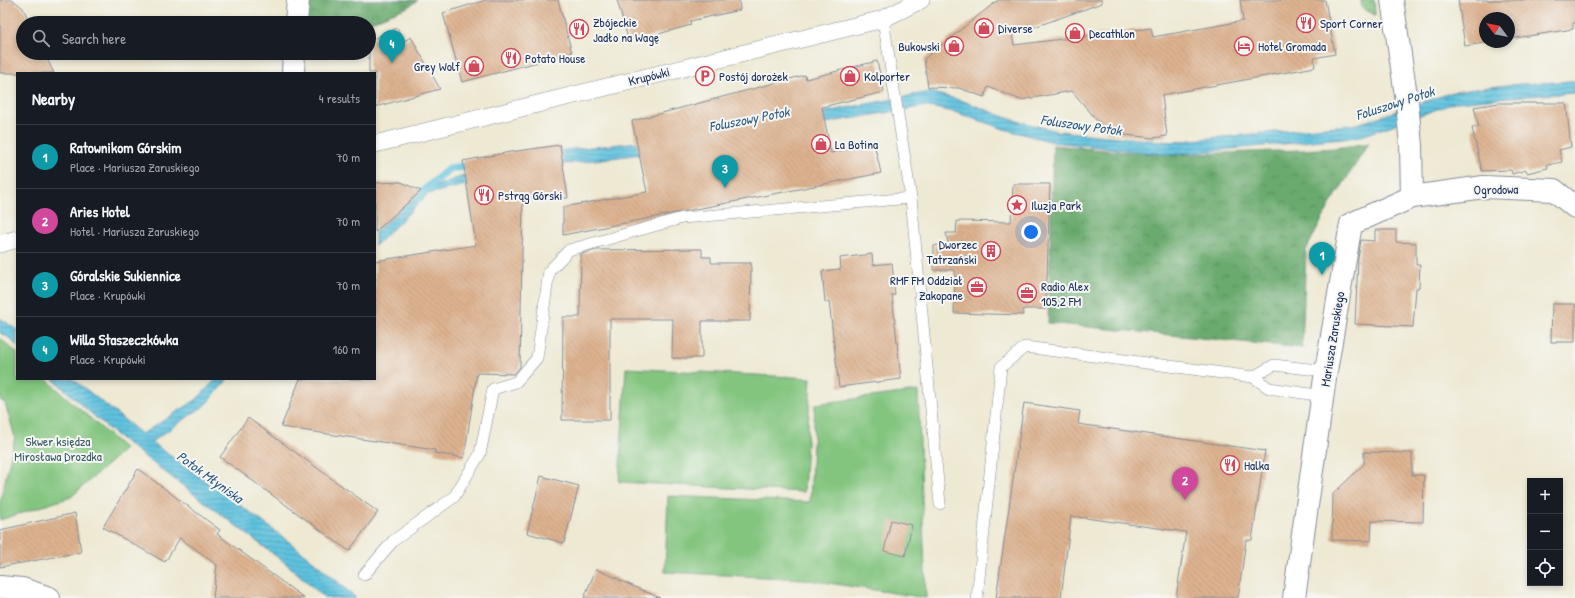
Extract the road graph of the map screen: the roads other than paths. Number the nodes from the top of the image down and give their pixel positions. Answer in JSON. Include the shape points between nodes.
{"nodes":[{"id":1,"x":298,"y":0,"type":"edge"},
{"id":2,"x":921,"y":0,"type":"edge"},
{"id":3,"x":1392,"y":0,"type":"edge"},
{"id":4,"x":297,"y":16,"type":"edge"},
{"id":5,"x":883,"y":19,"type":"junction"},
{"id":6,"x":294,"y":60,"type":"edge"},
{"id":7,"x":293,"y":72,"type":"edge"},
{"id":8,"x":376,"y":144,"type":"edge"},
{"id":9,"x":1412,"y":197,"type":"junction"},
{"id":10,"x":911,"y":198,"type":"junction"},
{"id":11,"x":1575,"y":207,"type":"edge"},
{"id":12,"x":16,"y":239,"type":"edge"},
{"id":13,"x":0,"y":244,"type":"edge"},
{"id":14,"x":1326,"y":371,"type":"junction"},
{"id":15,"x":1253,"y":377,"type":"junction"},
{"id":16,"x":1323,"y":396,"type":"junction"},
{"id":17,"x":940,"y":504,"type":"dead end"},
{"id":18,"x":364,"y":575,"type":"dead end"},
{"id":19,"x":0,"y":587,"type":"edge"},
{"id":20,"x":50,"y":598,"type":"edge"},
{"id":21,"x":977,"y":598,"type":"edge"},
{"id":22,"x":1294,"y":598,"type":"edge"}],
"edges":[{"from":1,"to":4,"type":"street"},
{"from":2,"to":5,"type":"street","name":"Krupówki"},
{"from":3,"to":9,"type":"street","via":[[1407,102]]},
{"from":5,"to":8,"type":"street","name":"Krupówki"},
{"from":5,"to":10,"type":"lane"},
{"from":6,"to":7,"type":"street"},
{"from":9,"to":11,"type":"street","name":"Ogrodowa","via":[[1484,188],[1554,190]]},
{"from":9,"to":14,"type":"street","name":"Mariusza Zaruskiego","via":[[1351,224]]},
{"from":10,"to":17,"type":"lane"},
{"from":10,"to":18,"type":"lane","via":[[682,218],[570,250],[549,271],[537,358],[516,382],[493,389],[480,454],[454,497],[393,541]]},
{"from":12,"to":13,"type":"street"},
{"from":14,"to":15,"type":"lane","via":[[1274,365]]},
{"from":14,"to":16,"type":"street","name":"Mariusza Zaruskiego"},
{"from":15,"to":16,"type":"lane","via":[[1270,388]]},
{"from":15,"to":21,"type":"lane","via":[[1025,347],[1001,367]]},
{"from":16,"to":22,"type":"street","name":"Mariusza Zaruskiego"},
{"from":19,"to":20,"type":"street","via":[[22,589]]}]}
